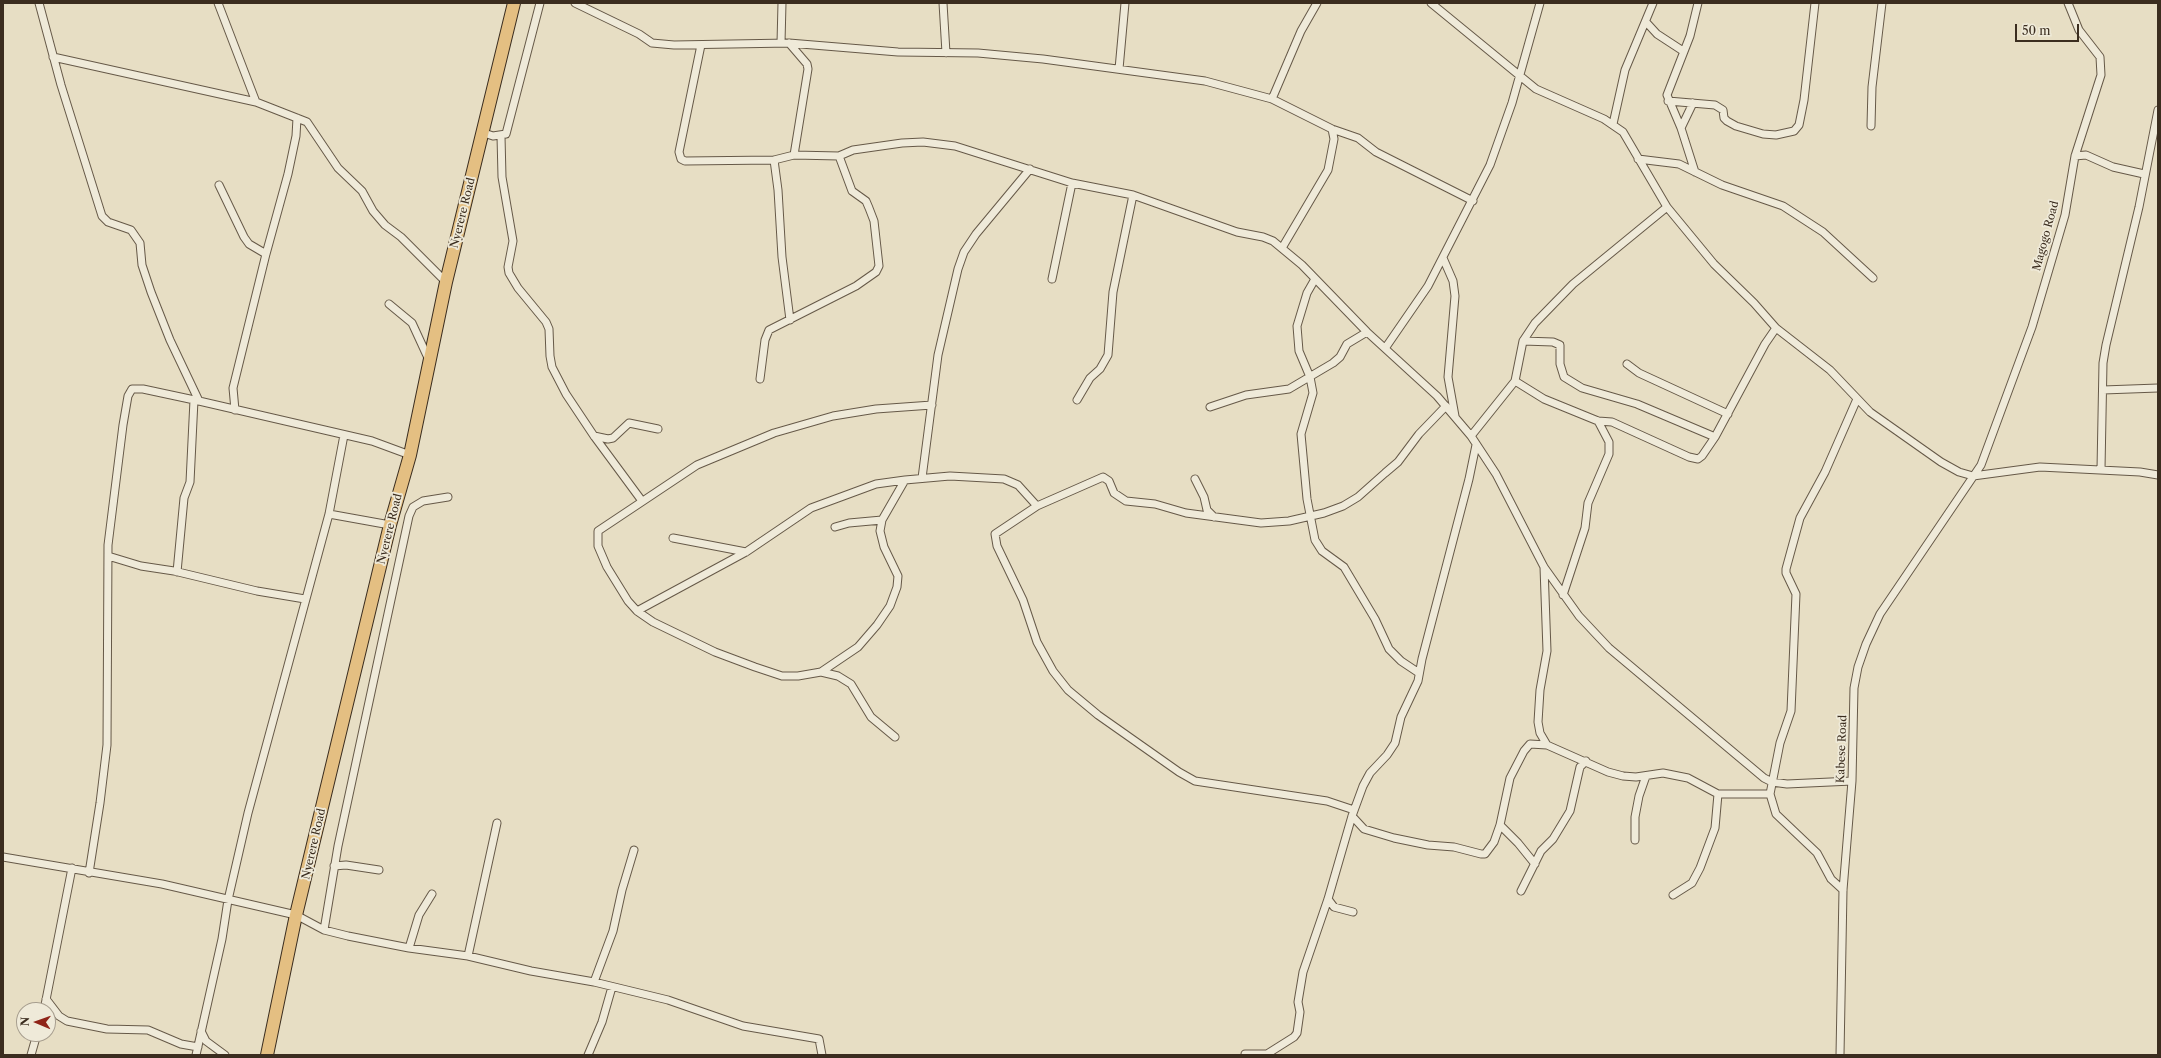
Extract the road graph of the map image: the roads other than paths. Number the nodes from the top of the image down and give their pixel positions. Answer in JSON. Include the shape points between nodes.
{"nodes":[{"id":1,"x":39,"y":3,"type":"edge"},
{"id":2,"x":218,"y":3,"type":"edge"},
{"id":3,"x":514,"y":3,"type":"edge"},
{"id":4,"x":540,"y":3,"type":"edge"},
{"id":5,"x":575,"y":3,"type":"edge"},
{"id":6,"x":782,"y":3,"type":"edge"},
{"id":7,"x":943,"y":3,"type":"edge"},
{"id":8,"x":1125,"y":3,"type":"edge"},
{"id":9,"x":1317,"y":3,"type":"edge"},
{"id":10,"x":1432,"y":3,"type":"edge"},
{"id":11,"x":1540,"y":3,"type":"edge"},
{"id":12,"x":1653,"y":3,"type":"edge"},
{"id":13,"x":1698,"y":3,"type":"edge"},
{"id":14,"x":1815,"y":3,"type":"edge"},
{"id":15,"x":1882,"y":3,"type":"edge"},
{"id":16,"x":2068,"y":3,"type":"edge"},
{"id":17,"x":1646,"y":22,"type":"junction"},
{"id":18,"x":781,"y":43,"type":"junction"},
{"id":19,"x":789,"y":43,"type":"junction"},
{"id":20,"x":701,"y":45,"type":"junction"},
{"id":21,"x":1683,"y":52,"type":"junction"},
{"id":22,"x":946,"y":53,"type":"junction"},
{"id":23,"x":53,"y":57,"type":"junction"},
{"id":24,"x":1119,"y":68,"type":"junction"},
{"id":25,"x":1520,"y":77,"type":"junction"},
{"id":26,"x":1272,"y":99,"type":"junction"},
{"id":27,"x":1668,"y":101,"type":"junction"},
{"id":28,"x":256,"y":102,"type":"junction"},
{"id":29,"x":1693,"y":103,"type":"junction"},
{"id":30,"x":2158,"y":110,"type":"edge"},
{"id":31,"x":297,"y":118,"type":"junction"},
{"id":32,"x":1613,"y":124,"type":"junction"},
{"id":33,"x":1871,"y":126,"type":"dead end"},
{"id":34,"x":1681,"y":128,"type":"junction"},
{"id":35,"x":1332,"y":129,"type":"junction"},
{"id":36,"x":484,"y":133,"type":"junction"},
{"id":37,"x":501,"y":136,"type":"junction"},
{"id":38,"x":794,"y":155,"type":"junction"},
{"id":39,"x":839,"y":156,"type":"junction"},
{"id":40,"x":2075,"y":156,"type":"junction"},
{"id":41,"x":1638,"y":159,"type":"junction"},
{"id":42,"x":774,"y":160,"type":"junction"},
{"id":43,"x":1030,"y":170,"type":"junction"},
{"id":44,"x":1694,"y":172,"type":"junction"},
{"id":45,"x":2144,"y":174,"type":"junction"},
{"id":46,"x":1072,"y":183,"type":"junction"},
{"id":47,"x":219,"y":185,"type":"dead end"},
{"id":48,"x":1133,"y":195,"type":"junction"},
{"id":49,"x":1473,"y":201,"type":"junction"},
{"id":50,"x":1667,"y":207,"type":"junction"},
{"id":51,"x":1282,"y":248,"type":"junction"},
{"id":52,"x":266,"y":254,"type":"junction"},
{"id":53,"x":1443,"y":258,"type":"junction"},
{"id":54,"x":1873,"y":278,"type":"dead end"},
{"id":55,"x":1052,"y":279,"type":"dead end"},
{"id":56,"x":1315,"y":279,"type":"junction"},
{"id":57,"x":446,"y":282,"type":"junction"},
{"id":58,"x":389,"y":304,"type":"dead end"},
{"id":59,"x":790,"y":320,"type":"junction"},
{"id":60,"x":1776,"y":328,"type":"junction"},
{"id":61,"x":1367,"y":332,"type":"junction"},
{"id":62,"x":1523,"y":341,"type":"junction"},
{"id":63,"x":1386,"y":347,"type":"junction"},
{"id":64,"x":429,"y":361,"type":"junction"},
{"id":65,"x":1627,"y":364,"type":"dead end"},
{"id":66,"x":1310,"y":377,"type":"junction"},
{"id":67,"x":760,"y":379,"type":"dead end"},
{"id":68,"x":1515,"y":381,"type":"junction"},
{"id":69,"x":2158,"y":388,"type":"edge"},
{"id":70,"x":2103,"y":390,"type":"junction"},
{"id":71,"x":1857,"y":399,"type":"junction"},
{"id":72,"x":197,"y":400,"type":"junction"},
{"id":73,"x":1077,"y":400,"type":"dead end"},
{"id":74,"x":932,"y":405,"type":"junction"},
{"id":75,"x":1446,"y":406,"type":"junction"},
{"id":76,"x":1210,"y":407,"type":"dead end"},
{"id":77,"x":236,"y":410,"type":"junction"},
{"id":78,"x":1728,"y":414,"type":"junction"},
{"id":79,"x":1456,"y":418,"type":"junction"},
{"id":80,"x":1598,"y":421,"type":"junction"},
{"id":81,"x":658,"y":429,"type":"dead end"},
{"id":82,"x":344,"y":435,"type":"junction"},
{"id":83,"x":594,"y":436,"type":"junction"},
{"id":84,"x":1471,"y":436,"type":"junction"},
{"id":85,"x":1715,"y":437,"type":"junction"},
{"id":86,"x":1476,"y":445,"type":"junction"},
{"id":87,"x":410,"y":455,"type":"junction"},
{"id":88,"x":2101,"y":469,"type":"junction"},
{"id":89,"x":2158,"y":475,"type":"edge"},
{"id":90,"x":1973,"y":476,"type":"junction"},
{"id":91,"x":922,"y":478,"type":"junction"},
{"id":92,"x":1195,"y":479,"type":"dead end"},
{"id":93,"x":905,"y":480,"type":"junction"},
{"id":94,"x":448,"y":497,"type":"dead end"},
{"id":95,"x":642,"y":501,"type":"junction"},
{"id":96,"x":1037,"y":506,"type":"junction"},
{"id":97,"x":329,"y":514,"type":"junction"},
{"id":98,"x":1310,"y":517,"type":"junction"},
{"id":99,"x":1214,"y":518,"type":"junction"},
{"id":100,"x":882,"y":520,"type":"junction"},
{"id":101,"x":390,"y":525,"type":"junction"},
{"id":102,"x":835,"y":527,"type":"dead end"},
{"id":103,"x":673,"y":538,"type":"dead end"},
{"id":104,"x":746,"y":552,"type":"junction"},
{"id":105,"x":108,"y":556,"type":"junction"},
{"id":106,"x":1544,"y":567,"type":"junction"},
{"id":107,"x":177,"y":572,"type":"junction"},
{"id":108,"x":1564,"y":595,"type":"junction"},
{"id":109,"x":305,"y":599,"type":"junction"},
{"id":110,"x":637,"y":611,"type":"junction"},
{"id":111,"x":821,"y":672,"type":"junction"},
{"id":112,"x":1419,"y":673,"type":"junction"},
{"id":113,"x":895,"y":738,"type":"dead end"},
{"id":114,"x":1547,"y":745,"type":"junction"},
{"id":115,"x":1586,"y":761,"type":"junction"},
{"id":116,"x":1646,"y":776,"type":"junction"},
{"id":117,"x":1852,"y":781,"type":"junction"},
{"id":118,"x":1772,"y":782,"type":"junction"},
{"id":119,"x":1718,"y":794,"type":"junction"},
{"id":120,"x":1770,"y":794,"type":"junction"},
{"id":121,"x":1353,"y":813,"type":"junction"},
{"id":122,"x":497,"y":823,"type":"dead end"},
{"id":123,"x":1500,"y":825,"type":"junction"},
{"id":124,"x":1635,"y":840,"type":"dead end"},
{"id":125,"x":634,"y":850,"type":"dead end"},
{"id":126,"x":3,"y":857,"type":"edge"},
{"id":127,"x":1535,"y":864,"type":"junction"},
{"id":128,"x":334,"y":866,"type":"junction"},
{"id":129,"x":72,"y":868,"type":"junction"},
{"id":130,"x":379,"y":870,"type":"dead end"},
{"id":131,"x":89,"y":873,"type":"junction"},
{"id":132,"x":1843,"y":890,"type":"junction"},
{"id":133,"x":1521,"y":891,"type":"dead end"},
{"id":134,"x":432,"y":894,"type":"dead end"},
{"id":135,"x":1673,"y":895,"type":"dead end"},
{"id":136,"x":1328,"y":899,"type":"junction"},
{"id":137,"x":228,"y":900,"type":"junction"},
{"id":138,"x":1353,"y":912,"type":"dead end"},
{"id":139,"x":296,"y":915,"type":"junction"},
{"id":140,"x":324,"y":930,"type":"junction"},
{"id":141,"x":409,"y":948,"type":"junction"},
{"id":142,"x":468,"y":956,"type":"junction"},
{"id":143,"x":594,"y":982,"type":"junction"},
{"id":144,"x":612,"y":987,"type":"junction"},
{"id":145,"x":46,"y":999,"type":"junction"},
{"id":146,"x":45,"y":1002,"type":"edge"},
{"id":147,"x":201,"y":1031,"type":"junction"},
{"id":148,"x":35,"y":1042,"type":"edge"},
{"id":149,"x":198,"y":1047,"type":"junction"},
{"id":150,"x":1245,"y":1054,"type":"edge"},
{"id":151,"x":31,"y":1055,"type":"edge"},
{"id":152,"x":196,"y":1055,"type":"edge"},
{"id":153,"x":225,"y":1055,"type":"edge"},
{"id":154,"x":267,"y":1055,"type":"edge"},
{"id":155,"x":588,"y":1055,"type":"edge"},
{"id":156,"x":822,"y":1055,"type":"edge"},
{"id":157,"x":1840,"y":1055,"type":"edge"}],
"edges":[{"from":1,"to":23,"type":"street"},
{"from":2,"to":28,"type":"street"},
{"from":3,"to":36,"type":"highway","name":"Nyerere Road"},
{"from":4,"to":37,"type":"street","via":[[510,122],[506,134]]},
{"from":5,"to":20,"type":"street","via":[[652,43]]},
{"from":6,"to":18,"type":"street"},
{"from":7,"to":22,"type":"street"},
{"from":8,"to":24,"type":"street"},
{"from":9,"to":26,"type":"street","via":[[1301,31]]},
{"from":10,"to":25,"type":"street"},
{"from":11,"to":25,"type":"street"},
{"from":12,"to":17,"type":"street"},
{"from":13,"to":21,"type":"street","via":[[1690,36]]},
{"from":14,"to":29,"type":"street","via":[[1804,100],[1799,125],[1794,131],[1776,135],[1746,129],[1728,121],[1720,107]]},
{"from":15,"to":33,"type":"street","via":[[1872,87]]},
{"from":16,"to":40,"type":"street","name":"Magogo Road","via":[[2079,30],[2096,49],[2102,62],[2101,75]]},
{"from":17,"to":21,"type":"street","via":[[1657,34]]},
{"from":17,"to":32,"type":"street","via":[[1625,70]]},
{"from":18,"to":19,"type":"street"},
{"from":18,"to":20,"type":"street"},
{"from":19,"to":22,"type":"street","via":[[898,52]]},
{"from":19,"to":38,"type":"street","via":[[807,64],[808,69]]},
{"from":20,"to":42,"type":"street","via":[[679,152],[681,159]]},
{"from":21,"to":27,"type":"street","via":[[1668,90]]},
{"from":22,"to":24,"type":"street","via":[[978,53]]},
{"from":23,"to":28,"type":"street"},
{"from":23,"to":72,"type":"street","via":[[102,216],[108,222],[131,230],[140,243],[142,265],[151,292]]},
{"from":24,"to":26,"type":"street","via":[[1205,80]]},
{"from":25,"to":32,"type":"street","via":[[1553,98]]},
{"from":25,"to":49,"type":"street","via":[[1490,165]]},
{"from":26,"to":35,"type":"street"},
{"from":27,"to":29,"type":"street"},
{"from":27,"to":34,"type":"street"},
{"from":28,"to":31,"type":"street"},
{"from":29,"to":34,"type":"street"},
{"from":30,"to":45,"type":"street"},
{"from":31,"to":52,"type":"street","via":[[288,174]]},
{"from":31,"to":57,"type":"street","via":[[306,122],[338,168],[362,191],[373,211],[385,225],[401,237]]},
{"from":32,"to":41,"type":"street","via":[[1623,132]]},
{"from":34,"to":44,"type":"street"},
{"from":35,"to":49,"type":"street","via":[[1358,138],[1376,152]]},
{"from":35,"to":51,"type":"street","via":[[1332,155],[1328,170]]},
{"from":36,"to":37,"type":"street"},
{"from":36,"to":57,"type":"highway","name":"Nyerere Road"},
{"from":37,"to":83,"type":"street","via":[[502,177],[513,241],[509,273],[546,322],[549,329],[552,367],[566,394]]},
{"from":38,"to":39,"type":"street"},
{"from":38,"to":42,"type":"street"},
{"from":39,"to":43,"type":"street","via":[[878,145],[923,142],[955,146]]},
{"from":39,"to":59,"type":"street","via":[[852,191],[866,200],[870,208],[879,266],[876,272],[856,286]]},
{"from":40,"to":45,"type":"street","via":[[2086,155],[2113,167]]},
{"from":40,"to":90,"type":"street","name":"Magogo Road","via":[[2064,215],[2032,327],[1983,460]]},
{"from":41,"to":44,"type":"street","via":[[1670,162]]},
{"from":41,"to":50,"type":"street"},
{"from":42,"to":59,"type":"street"},
{"from":43,"to":46,"type":"street"},
{"from":43,"to":74,"type":"street","via":[[964,252],[947,311]]},
{"from":44,"to":54,"type":"street","via":[[1722,185],[1783,206],[1823,232]]},
{"from":45,"to":70,"type":"street","via":[[2139,207],[2109,324],[2103,363]]},
{"from":46,"to":48,"type":"street"},
{"from":46,"to":55,"type":"street"},
{"from":47,"to":52,"type":"street","via":[[244,237],[249,244]]},
{"from":48,"to":51,"type":"street","via":[[1237,232],[1263,237]]},
{"from":48,"to":73,"type":"street","via":[[1113,292],[1108,355]]},
{"from":49,"to":53,"type":"street"},
{"from":50,"to":60,"type":"street","via":[[1714,264]]},
{"from":50,"to":62,"type":"street","via":[[1573,284],[1535,323]]},
{"from":51,"to":56,"type":"street"},
{"from":52,"to":77,"type":"street","via":[[233,388]]},
{"from":53,"to":63,"type":"street","via":[[1419,301]]},
{"from":53,"to":79,"type":"street","via":[[1453,281],[1455,296],[1448,377]]},
{"from":56,"to":61,"type":"street"},
{"from":56,"to":66,"type":"street","via":[[1307,293],[1297,326],[1299,351]]},
{"from":57,"to":64,"type":"highway","name":"Nyerere Road"},
{"from":58,"to":64,"type":"street","via":[[412,324]]},
{"from":59,"to":67,"type":"street","via":[[769,330],[766,335]]},
{"from":60,"to":71,"type":"street","via":[[1830,370]]},
{"from":60,"to":78,"type":"street"},
{"from":61,"to":63,"type":"street"},
{"from":61,"to":66,"type":"street","via":[[1347,344],[1337,360]]},
{"from":62,"to":68,"type":"street"},
{"from":62,"to":85,"type":"street","via":[[1553,342],[1560,345],[1560,364],[1564,377],[1582,388],[1637,404]]},
{"from":63,"to":75,"type":"street"},
{"from":64,"to":87,"type":"highway","name":"Nyerere Road"},
{"from":65,"to":78,"type":"street","via":[[1639,373]]},
{"from":66,"to":76,"type":"street","via":[[1289,389],[1246,395]]},
{"from":66,"to":98,"type":"street","via":[[1313,393],[1301,434]]},
{"from":68,"to":80,"type":"street","via":[[1544,399]]},
{"from":68,"to":84,"type":"street"},
{"from":69,"to":70,"type":"street"},
{"from":70,"to":88,"type":"street"},
{"from":71,"to":90,"type":"street","via":[[1881,422],[1924,451],[1959,472]]},
{"from":71,"to":118,"type":"street","via":[[1825,472],[1800,518],[1786,569],[1796,594],[1791,712],[1780,743]]},
{"from":72,"to":77,"type":"street"},
{"from":72,"to":105,"type":"street","via":[[137,388],[131,391],[126,405],[117,467]]},
{"from":72,"to":107,"type":"street","via":[[190,482],[184,498]]},
{"from":74,"to":91,"type":"street"},
{"from":74,"to":95,"type":"street","via":[[876,409],[840,415],[774,433],[696,464]]},
{"from":75,"to":79,"type":"street"},
{"from":75,"to":98,"type":"street","via":[[1419,434],[1398,462],[1358,497],[1343,506]]},
{"from":77,"to":82,"type":"street"},
{"from":78,"to":85,"type":"street"},
{"from":79,"to":84,"type":"street"},
{"from":80,"to":85,"type":"street","via":[[1612,422],[1694,458],[1700,458]]},
{"from":80,"to":108,"type":"street","via":[[1609,442],[1609,454],[1588,503],[1585,528]]},
{"from":81,"to":83,"type":"street","via":[[629,423],[613,438]]},
{"from":82,"to":87,"type":"street","via":[[372,441]]},
{"from":82,"to":97,"type":"street"},
{"from":83,"to":95,"type":"street"},
{"from":84,"to":86,"type":"street"},
{"from":86,"to":106,"type":"street","via":[[1496,474]]},
{"from":86,"to":112,"type":"street","via":[[1470,479]]},
{"from":87,"to":101,"type":"highway","name":"Nyerere Road"},
{"from":88,"to":89,"type":"street"},
{"from":88,"to":90,"type":"street","via":[[2040,467]]},
{"from":90,"to":117,"type":"street","name":"Kabese Road","via":[[1880,614],[1866,644],[1854,688]]},
{"from":91,"to":93,"type":"street"},
{"from":91,"to":96,"type":"street","via":[[1004,478],[1018,485]]},
{"from":92,"to":99,"type":"street","via":[[1207,510]]},
{"from":93,"to":100,"type":"street"},
{"from":93,"to":104,"type":"street","via":[[876,484],[811,508]]},
{"from":94,"to":128,"type":"street","via":[[423,501],[413,507],[409,516]]},
{"from":95,"to":110,"type":"street","via":[[598,531],[597,536],[598,546],[607,567]]},
{"from":96,"to":99,"type":"street","via":[[1103,477],[1109,481],[1114,493],[1126,501],[1155,504]]},
{"from":96,"to":121,"type":"street","via":[[996,532],[995,537],[1023,600],[1037,642],[1060,682],[1068,690],[1117,730],[1195,781],[1327,801]]},
{"from":97,"to":101,"type":"street"},
{"from":97,"to":109,"type":"street"},
{"from":98,"to":99,"type":"street","via":[[1261,523]]},
{"from":98,"to":112,"type":"street","via":[[1317,545],[1344,567],[1375,619],[1389,649]]},
{"from":100,"to":102,"type":"street"},
{"from":100,"to":111,"type":"street","via":[[881,539],[898,576],[890,606],[858,647]]},
{"from":101,"to":139,"type":"highway","name":"Nyerere Road"},
{"from":103,"to":104,"type":"street"},
{"from":104,"to":110,"type":"street"},
{"from":105,"to":107,"type":"street","via":[[141,566]]},
{"from":105,"to":131,"type":"street","via":[[107,745]]},
{"from":106,"to":108,"type":"street"},
{"from":106,"to":114,"type":"street","via":[[1547,651],[1540,690],[1538,722],[1540,733]]},
{"from":107,"to":109,"type":"street","via":[[257,591]]},
{"from":108,"to":118,"type":"street","via":[[1579,616],[1609,648],[1735,756]]},
{"from":109,"to":137,"type":"street","via":[[248,813]]},
{"from":110,"to":111,"type":"street","via":[[672,632],[782,676]]},
{"from":111,"to":113,"type":"street","via":[[838,676],[851,684],[871,717]]},
{"from":112,"to":121,"type":"street","via":[[1416,688],[1401,717],[1395,744],[1362,786]]},
{"from":114,"to":115,"type":"street"},
{"from":114,"to":123,"type":"street","via":[[1530,744],[1524,751],[1510,778]]},
{"from":115,"to":116,"type":"street","via":[[1623,776]]},
{"from":115,"to":127,"type":"street","via":[[1580,767],[1570,811],[1553,839],[1541,851]]},
{"from":116,"to":119,"type":"street","via":[[1663,774],[1688,778]]},
{"from":116,"to":124,"type":"street","via":[[1635,817]]},
{"from":117,"to":118,"type":"street","via":[[1787,784]]},
{"from":117,"to":132,"type":"street","name":"Kabese Road"},
{"from":118,"to":120,"type":"street"},
{"from":119,"to":120,"type":"street"},
{"from":119,"to":135,"type":"street","via":[[1715,828],[1700,868],[1692,883]]},
{"from":120,"to":132,"type":"street","via":[[1776,814],[1817,853],[1831,879]]},
{"from":121,"to":123,"type":"street","via":[[1360,826],[1369,831],[1418,844],[1454,847],[1481,854],[1489,852]]},
{"from":121,"to":136,"type":"street"},
{"from":122,"to":142,"type":"street"},
{"from":123,"to":127,"type":"street","via":[[1518,842]]},
{"from":125,"to":143,"type":"street","via":[[613,931]]},
{"from":126,"to":129,"type":"street"},
{"from":127,"to":133,"type":"street"},
{"from":128,"to":130,"type":"street","via":[[346,865]]},
{"from":128,"to":140,"type":"street"},
{"from":129,"to":131,"type":"street"},
{"from":129,"to":145,"type":"street"},
{"from":131,"to":137,"type":"street","via":[[162,884]]},
{"from":132,"to":157,"type":"street","name":"Kabese Road"},
{"from":134,"to":141,"type":"street","via":[[419,915]]},
{"from":136,"to":138,"type":"street","via":[[1334,907]]},
{"from":136,"to":150,"type":"street","via":[[1303,972],[1298,1002],[1300,1012],[1297,1033],[1267,1054]]},
{"from":137,"to":139,"type":"street"},
{"from":137,"to":147,"type":"street"},
{"from":139,"to":140,"type":"street"},
{"from":139,"to":154,"type":"highway","name":"Nyerere Road"},
{"from":140,"to":141,"type":"street"},
{"from":141,"to":142,"type":"street"},
{"from":142,"to":143,"type":"street"},
{"from":143,"to":144,"type":"street"},
{"from":144,"to":155,"type":"street","via":[[602,1022]]},
{"from":144,"to":156,"type":"street","via":[[682,1003],[743,1026],[819,1039]]},
{"from":145,"to":146,"type":"street"},
{"from":145,"to":149,"type":"street","via":[[59,1016],[67,1021],[107,1029],[148,1030],[181,1044]]},
{"from":147,"to":149,"type":"street"},
{"from":147,"to":153,"type":"street","via":[[206,1040]]},
{"from":148,"to":151,"type":"street"},
{"from":149,"to":152,"type":"street"}]}
